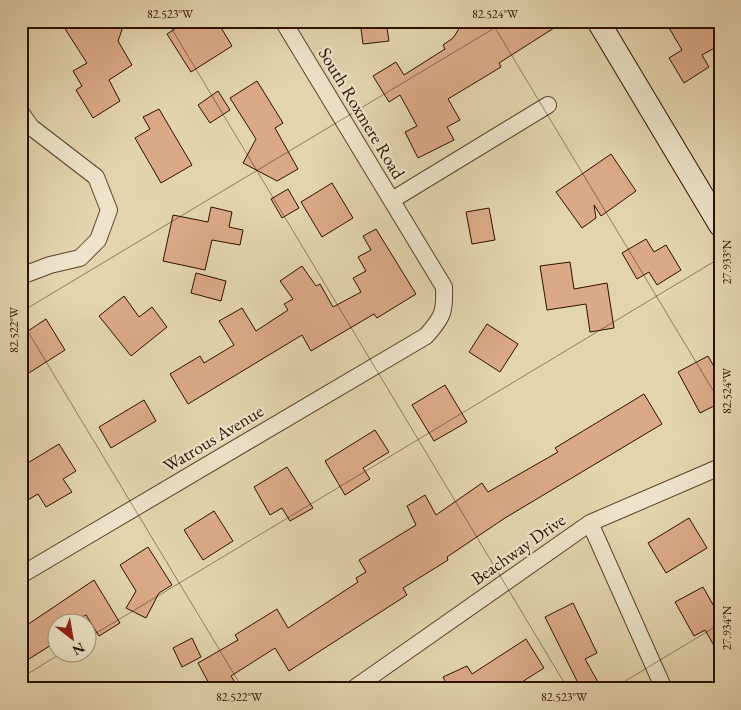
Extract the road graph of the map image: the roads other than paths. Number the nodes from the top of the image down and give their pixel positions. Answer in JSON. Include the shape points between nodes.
{"nodes":[{"id":1,"x":284,"y":21,"type":"edge"},
{"id":2,"x":598,"y":21,"type":"edge"},
{"id":3,"x":548,"y":105,"type":"dead end"},
{"id":4,"x":21,"y":113,"type":"edge"},
{"id":5,"x":392,"y":200,"type":"junction"},
{"id":6,"x":720,"y":225,"type":"edge"},
{"id":7,"x":21,"y":276,"type":"edge"},
{"id":8,"x":426,"y":336,"type":"joint"},
{"id":9,"x":720,"y":466,"type":"edge"},
{"id":10,"x":590,"y":523,"type":"junction"},
{"id":11,"x":21,"y":575,"type":"edge"},
{"id":12,"x":352,"y":689,"type":"edge"},
{"id":13,"x":664,"y":689,"type":"edge"}],
"edges":[{"from":1,"to":5,"type":"street","name":"South Roxmere Road"},
{"from":2,"to":6,"type":"street"},
{"from":3,"to":5,"type":"street","name":"South Roxmere Road"},
{"from":4,"to":7,"type":"street","via":[[31,127],[96,176],[109,210],[98,240],[80,258]]},
{"from":5,"to":8,"type":"street","name":"South Roxmere Road","via":[[444,287],[445,306],[441,319]]},
{"from":8,"to":11,"type":"street","name":"Watrous Avenue"},
{"from":9,"to":10,"type":"street","name":"Beachway Drive"},
{"from":10,"to":12,"type":"street","name":"Beachway Drive"},
{"from":10,"to":13,"type":"street"}]}
